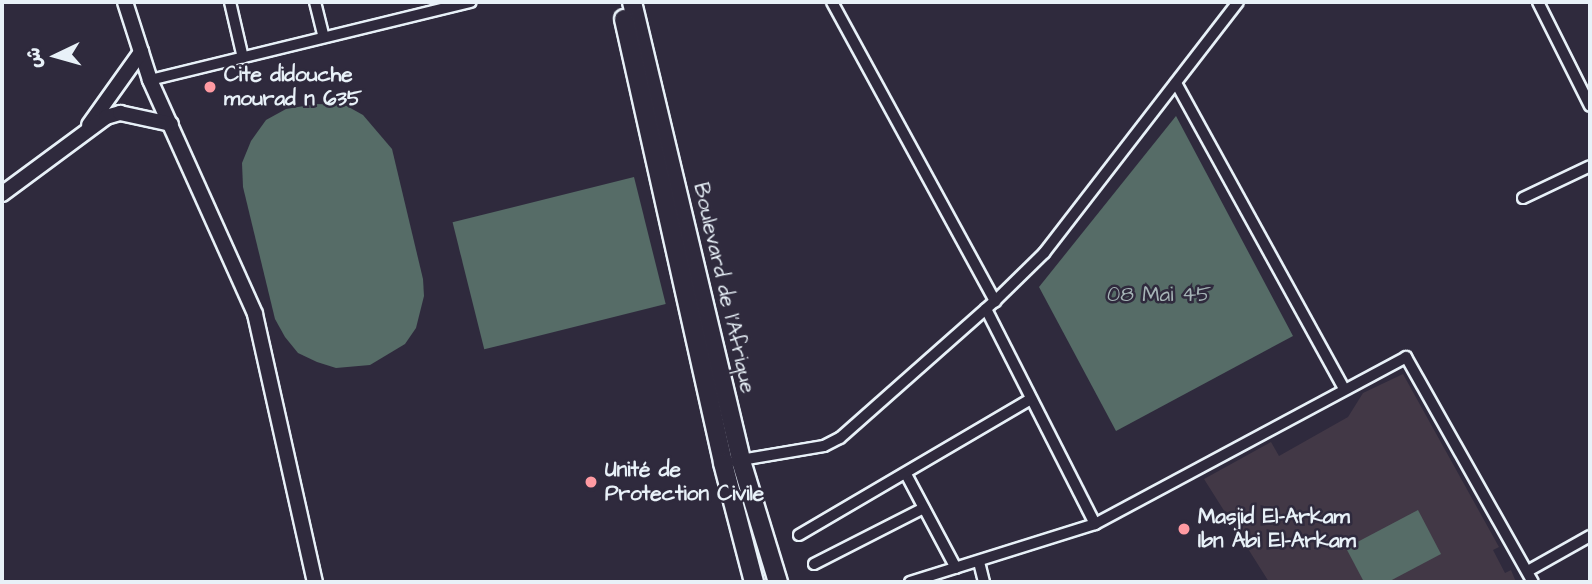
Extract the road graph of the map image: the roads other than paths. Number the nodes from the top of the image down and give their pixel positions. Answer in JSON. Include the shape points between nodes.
{"nodes":[{"id":1,"x":125,"y":2,"type":"edge"},
{"id":2,"x":230,"y":2,"type":"edge"},
{"id":3,"x":315,"y":2,"type":"edge"},
{"id":4,"x":471,"y":2,"type":"edge"},
{"id":5,"x":620,"y":2,"type":"edge"},
{"id":6,"x":632,"y":2,"type":"edge"},
{"id":7,"x":832,"y":2,"type":"edge"},
{"id":8,"x":1238,"y":2,"type":"edge"},
{"id":9,"x":1538,"y":2,"type":"edge"},
{"id":10,"x":420,"y":7,"type":"edge"},
{"id":11,"x":324,"y":37,"type":"junction"},
{"id":12,"x":141,"y":52,"type":"junction"},
{"id":13,"x":243,"y":58,"type":"junction"},
{"id":14,"x":150,"y":80,"type":"junction"},
{"id":15,"x":1175,"y":83,"type":"junction"},
{"id":16,"x":1590,"y":106,"type":"edge"},
{"id":17,"x":171,"y":124,"type":"junction"},
{"id":18,"x":88,"y":126,"type":"junction"},
{"id":19,"x":1590,"y":166,"type":"edge"},
{"id":20,"x":2,"y":194,"type":"edge"},
{"id":21,"x":1523,"y":198,"type":"dead end"},
{"id":22,"x":990,"y":305,"type":"junction"},
{"id":23,"x":1344,"y":388,"type":"junction"},
{"id":24,"x":1031,"y":399,"type":"junction"},
{"id":25,"x":741,"y":461,"type":"junction"},
{"id":26,"x":723,"y":463,"type":"junction"},
{"id":27,"x":907,"y":476,"type":"junction"},
{"id":28,"x":924,"y":508,"type":"junction"},
{"id":29,"x":1095,"y":524,"type":"junction"},
{"id":30,"x":799,"y":535,"type":"dead end"},
{"id":31,"x":1590,"y":536,"type":"edge"},
{"id":32,"x":979,"y":562,"type":"junction"},
{"id":33,"x":814,"y":564,"type":"dead end"},
{"id":34,"x":956,"y":569,"type":"junction"},
{"id":35,"x":1528,"y":571,"type":"junction"},
{"id":36,"x":315,"y":582,"type":"edge"},
{"id":37,"x":754,"y":582,"type":"edge"},
{"id":38,"x":778,"y":582,"type":"edge"},
{"id":39,"x":910,"y":582,"type":"edge"},
{"id":40,"x":984,"y":582,"type":"edge"},
{"id":41,"x":1533,"y":582,"type":"edge"}],
"edges":[{"from":1,"to":12,"type":"street"},
{"from":2,"to":13,"type":"street"},
{"from":3,"to":11,"type":"street"},
{"from":4,"to":10,"type":"street"},
{"from":5,"to":26,"type":"main road","name":"Boulevard de l'Afrique"},
{"from":6,"to":25,"type":"main road","name":"Boulevard de l'Afrique"},
{"from":7,"to":22,"type":"street"},
{"from":8,"to":15,"type":"street"},
{"from":9,"to":16,"type":"street"},
{"from":10,"to":11,"type":"street"},
{"from":11,"to":13,"type":"street"},
{"from":12,"to":14,"type":"street"},
{"from":12,"to":18,"type":"street"},
{"from":13,"to":14,"type":"street"},
{"from":14,"to":17,"type":"street"},
{"from":15,"to":22,"type":"street","via":[[1044,253]]},
{"from":15,"to":23,"type":"street"},
{"from":17,"to":18,"type":"street","via":[[121,113]]},
{"from":17,"to":36,"type":"street","via":[[255,314]]},
{"from":18,"to":20,"type":"street"},
{"from":19,"to":21,"type":"street"},
{"from":22,"to":24,"type":"street"},
{"from":22,"to":25,"type":"street","via":[[840,439]]},
{"from":23,"to":29,"type":"street"},
{"from":23,"to":35,"type":"street","via":[[1406,357]]},
{"from":24,"to":27,"type":"street"},
{"from":24,"to":29,"type":"street"},
{"from":25,"to":26,"type":"street"},
{"from":25,"to":38,"type":"main road","name":"Boulevard de l'Afrique"},
{"from":26,"to":37,"type":"main road","name":"Boulevard de l'Afrique"},
{"from":27,"to":28,"type":"street"},
{"from":27,"to":30,"type":"street"},
{"from":28,"to":33,"type":"street"},
{"from":28,"to":34,"type":"street"},
{"from":29,"to":32,"type":"street"},
{"from":31,"to":35,"type":"street"},
{"from":32,"to":34,"type":"street"},
{"from":32,"to":40,"type":"street"},
{"from":34,"to":39,"type":"street"},
{"from":35,"to":41,"type":"street"}]}
